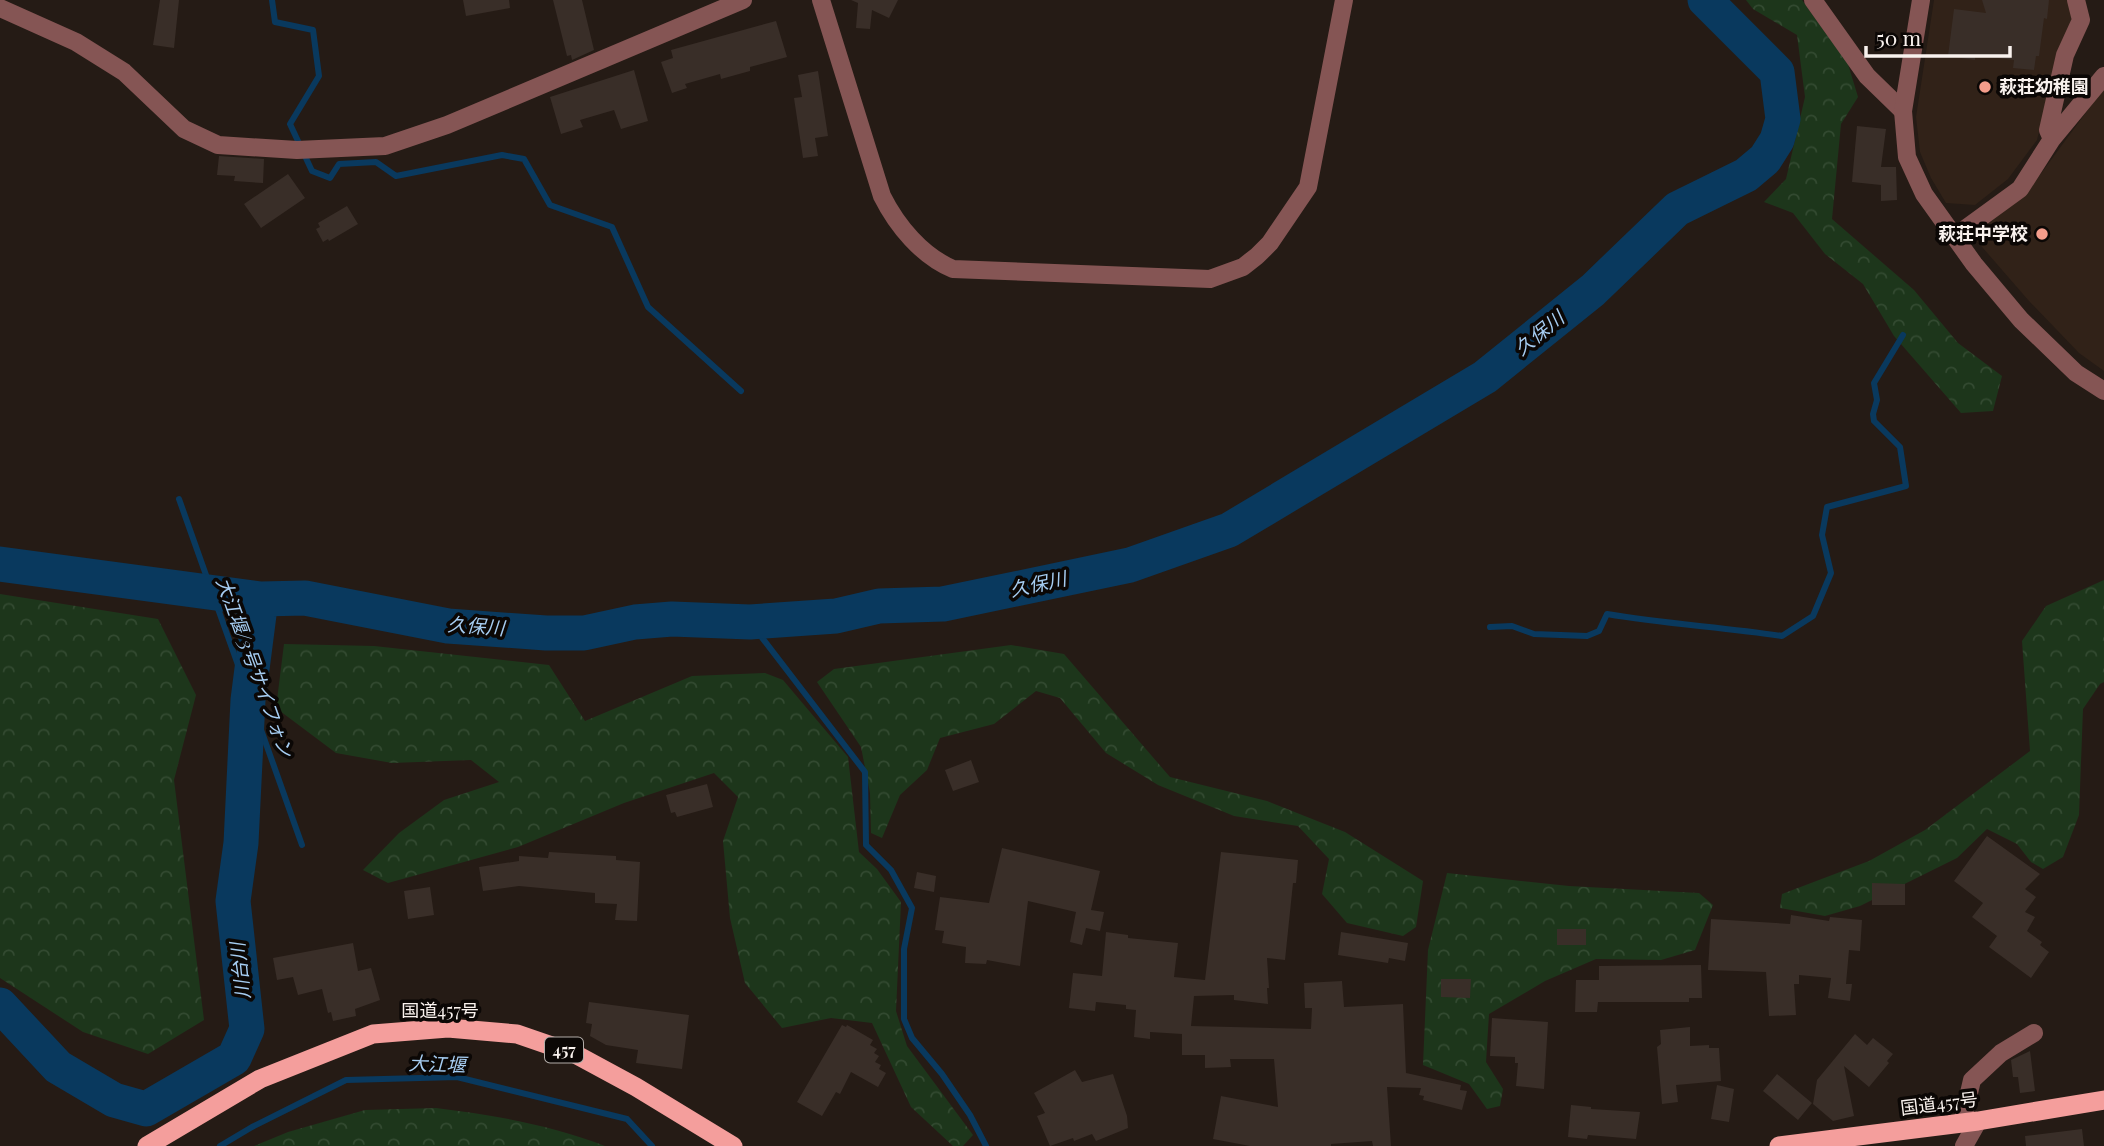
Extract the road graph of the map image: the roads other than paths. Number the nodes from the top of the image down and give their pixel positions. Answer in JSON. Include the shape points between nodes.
{"nodes":[{"id":1,"x":743,"y":0,"type":"edge"},
{"id":2,"x":821,"y":0,"type":"edge"},
{"id":3,"x":1344,"y":0,"type":"edge"},
{"id":4,"x":1813,"y":0,"type":"edge"},
{"id":5,"x":1921,"y":0,"type":"edge"},
{"id":6,"x":2076,"y":0,"type":"edge"},
{"id":7,"x":0,"y":8,"type":"edge"},
{"id":8,"x":2104,"y":76,"type":"edge"},
{"id":9,"x":1903,"y":111,"type":"junction"},
{"id":10,"x":2052,"y":139,"type":"junction"},
{"id":11,"x":1954,"y":237,"type":"junction"},
{"id":12,"x":2104,"y":391,"type":"edge"},
{"id":13,"x":2034,"y":1034,"type":"dead end"},
{"id":14,"x":2104,"y":1100,"type":"edge"},
{"id":15,"x":1970,"y":1122,"type":"junction"},
{"id":16,"x":147,"y":1146,"type":"edge"},
{"id":17,"x":733,"y":1146,"type":"edge"},
{"id":18,"x":1779,"y":1146,"type":"edge"},
{"id":19,"x":1964,"y":1146,"type":"edge"}],
"edges":[{"from":1,"to":7,"type":"street","via":[[434,129],[385,145],[297,150],[218,145],[184,129],[124,72],[76,42]]},
{"from":2,"to":3,"type":"street","via":[[882,197],[893,218],[936,262],[953,269],[1210,278],[1243,267],[1257,256],[1308,187]]},
{"from":4,"to":9,"type":"street","via":[[1867,76]]},
{"from":5,"to":9,"type":"street"},
{"from":6,"to":10,"type":"street","via":[[2081,20],[2065,55],[2048,130]]},
{"from":8,"to":10,"type":"street"},
{"from":9,"to":11,"type":"street","via":[[1907,157],[1924,194]]},
{"from":10,"to":11,"type":"street","via":[[2020,189]]},
{"from":11,"to":12,"type":"street","via":[[2021,320],[2076,373]]},
{"from":13,"to":15,"type":"street","via":[[2001,1052],[1972,1080]]},
{"from":14,"to":15,"type":"highway","name":"国道457号"},
{"from":15,"to":18,"type":"highway","name":"国道457号"},
{"from":15,"to":19,"type":"street"},
{"from":16,"to":17,"type":"highway","name":"国道457号","number":"457","via":[[260,1079],[373,1034],[448,1028],[517,1034],[575,1054]]}]}
